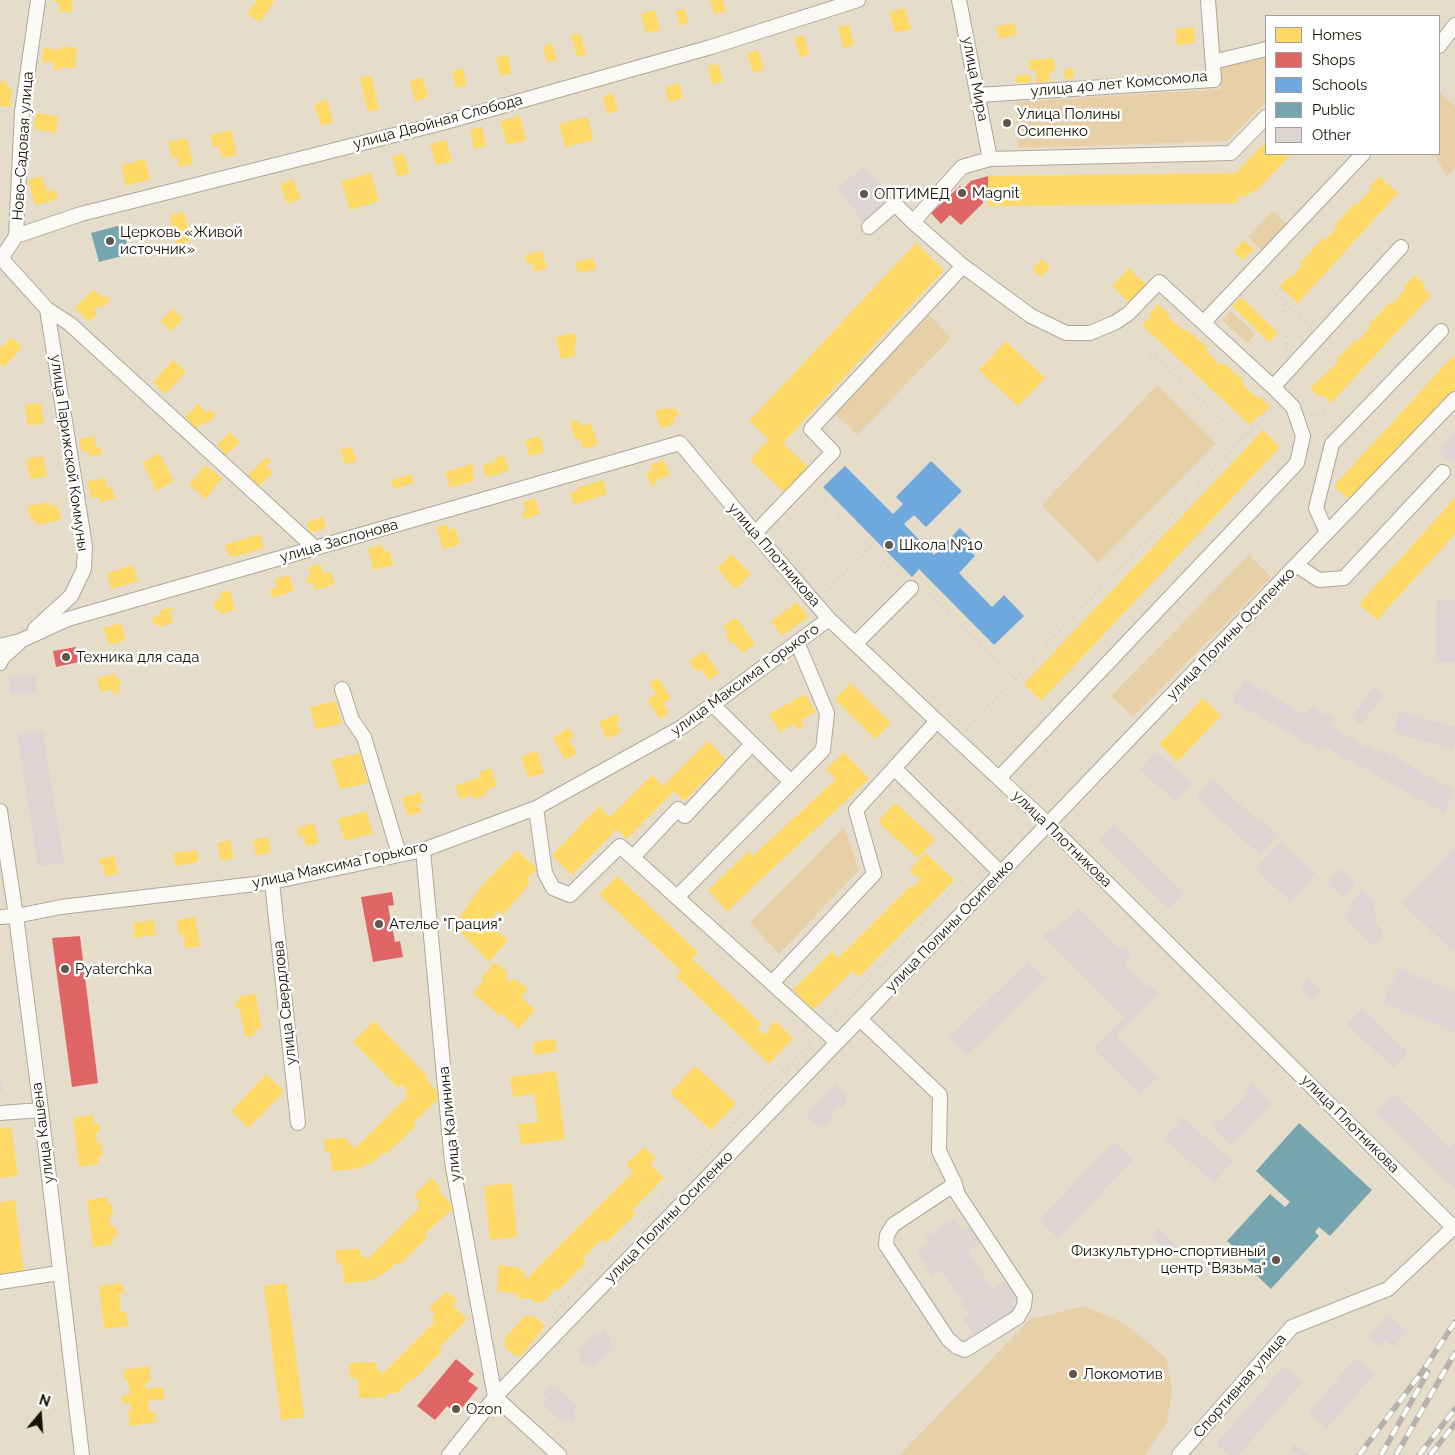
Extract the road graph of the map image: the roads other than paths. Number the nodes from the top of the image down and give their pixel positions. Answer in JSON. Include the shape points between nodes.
{"nodes":[{"id":1,"x":38,"y":0,"type":"edge"},
{"id":2,"x":858,"y":0,"type":"edge"},
{"id":3,"x":959,"y":0,"type":"edge"},
{"id":4,"x":1208,"y":0,"type":"edge"},
{"id":5,"x":1455,"y":25,"type":"edge"},
{"id":6,"x":1440,"y":45,"type":"edge"},
{"id":7,"x":1265,"y":49,"type":"edge"},
{"id":8,"x":1213,"y":62,"type":"junction"},
{"id":9,"x":978,"y":95,"type":"junction"},
{"id":10,"x":1265,"y":118,"type":"edge"},
{"id":11,"x":1362,"y":155,"type":"edge"},
{"id":12,"x":990,"y":159,"type":"junction"},
{"id":13,"x":913,"y":222,"type":"junction"},
{"id":14,"x":869,"y":227,"type":"dead end"},
{"id":15,"x":16,"y":236,"type":"junction"},
{"id":16,"x":1401,"y":248,"type":"dead end"},
{"id":17,"x":1,"y":258,"type":"edge"},
{"id":18,"x":963,"y":266,"type":"junction"},
{"id":19,"x":47,"y":309,"type":"junction"},
{"id":20,"x":1204,"y":322,"type":"junction"},
{"id":21,"x":1441,"y":332,"type":"dead end"},
{"id":22,"x":1278,"y":392,"type":"junction"},
{"id":23,"x":1455,"y":399,"type":"edge"},
{"id":24,"x":680,"y":443,"type":"joint"},
{"id":25,"x":1443,"y":472,"type":"dead end"},
{"id":26,"x":755,"y":533,"type":"junction"},
{"id":27,"x":1327,"y":533,"type":"junction"},
{"id":28,"x":315,"y":548,"type":"junction"},
{"id":29,"x":1296,"y":565,"type":"junction"},
{"id":30,"x":911,"y":588,"type":"road end"},
{"id":31,"x":829,"y":619,"type":"junction"},
{"id":32,"x":20,"y":641,"type":"junction"},
{"id":33,"x":797,"y":642,"type":"junction"},
{"id":34,"x":856,"y":643,"type":"junction"},
{"id":35,"x":0,"y":646,"type":"edge"},
{"id":36,"x":0,"y":663,"type":"edge"},
{"id":37,"x":342,"y":689,"type":"dead end"},
{"id":38,"x":713,"y":704,"type":"junction"},
{"id":39,"x":937,"y":722,"type":"junction"},
{"id":40,"x":752,"y":744,"type":"junction"},
{"id":41,"x":894,"y":768,"type":"junction"},
{"id":42,"x":999,"y":778,"type":"junction"},
{"id":43,"x":791,"y":782,"type":"junction"},
{"id":44,"x":536,"y":808,"type":"junction"},
{"id":45,"x":0,"y":811,"type":"edge"},
{"id":46,"x":1048,"y":824,"type":"junction"},
{"id":47,"x":423,"y":850,"type":"junction"},
{"id":48,"x":399,"y":854,"type":"junction"},
{"id":49,"x":632,"y":857,"type":"junction"},
{"id":50,"x":1001,"y":873,"type":"junction"},
{"id":51,"x":272,"y":882,"type":"junction"},
{"id":52,"x":677,"y":897,"type":"junction"},
{"id":53,"x":16,"y":916,"type":"junction"},
{"id":54,"x":0,"y":917,"type":"edge"},
{"id":55,"x":772,"y":983,"type":"junction"},
{"id":56,"x":860,"y":1019,"type":"junction"},
{"id":57,"x":837,"y":1042,"type":"junction"},
{"id":58,"x":41,"y":1110,"type":"junction"},
{"id":59,"x":0,"y":1114,"type":"edge"},
{"id":60,"x":298,"y":1123,"type":"dead end"},
{"id":61,"x":955,"y":1184,"type":"junction"},
{"id":62,"x":1454,"y":1226,"type":"edge"},
{"id":63,"x":60,"y":1272,"type":"junction"},
{"id":64,"x":0,"y":1282,"type":"edge"},
{"id":65,"x":495,"y":1397,"type":"junction"},
{"id":66,"x":82,"y":1455,"type":"edge"},
{"id":67,"x":449,"y":1455,"type":"edge"},
{"id":68,"x":559,"y":1455,"type":"edge"},
{"id":69,"x":1179,"y":1455,"type":"edge"}],
"edges":[{"from":1,"to":15,"type":"street","name":"Ново-Садовая улица","via":[[22,112]]},
{"from":2,"to":15,"type":"street","name":"улица Двойная Слобода","via":[[711,47],[488,110],[81,214]]},
{"from":3,"to":9,"type":"street","name":"улица Мира"},
{"from":4,"to":8,"type":"street","name":"улица 40 лет Комсомола"},
{"from":5,"to":6,"type":"street"},
{"from":7,"to":8,"type":"street"},
{"from":8,"to":9,"type":"street","name":"улица 40 лет Комсомола","via":[[1214,80]]},
{"from":9,"to":12,"type":"street","name":"улица Мира"},
{"from":10,"to":12,"type":"street","via":[[1231,153]]},
{"from":11,"to":20,"type":"street"},
{"from":12,"to":13,"type":"street","via":[[962,167]]},
{"from":13,"to":14,"type":"street","via":[[895,204]]},
{"from":13,"to":18,"type":"street"},
{"from":15,"to":17,"type":"street","name":"Ново-Садовая улица"},
{"from":16,"to":22,"type":"street","via":[[1288,371]]},
{"from":17,"to":19,"type":"street"},
{"from":18,"to":20,"type":"street","via":[[1031,316],[1066,333],[1090,332],[1116,322],[1159,282]]},
{"from":18,"to":26,"type":"street","via":[[811,429],[833,452]]},
{"from":19,"to":28,"type":"street","via":[[70,324]]},
{"from":19,"to":32,"type":"street","name":"улица Парижской Коммуны","via":[[85,546],[84,569],[71,596]]},
{"from":20,"to":22,"type":"street"},
{"from":21,"to":27,"type":"street","via":[[1332,444],[1316,508]]},
{"from":22,"to":42,"type":"street","via":[[1292,407],[1303,436],[1297,463]]},
{"from":23,"to":27,"type":"street","name":"улица Полины Осипенко"},
{"from":24,"to":26,"type":"street","name":"улица Плотникова"},
{"from":24,"to":28,"type":"street","name":"улица Заслонова"},
{"from":25,"to":29,"type":"street","via":[[1344,578],[1319,580]]},
{"from":26,"to":31,"type":"street","name":"улица Плотникова"},
{"from":27,"to":29,"type":"street","name":"улица Полины Осипенко"},
{"from":28,"to":32,"type":"street","name":"улица Заслонова","via":[[68,620]]},
{"from":29,"to":46,"type":"street","name":"улица Полины Осипенко"},
{"from":30,"to":34,"type":"street"},
{"from":31,"to":33,"type":"street","name":"улица Максима Горького"},
{"from":31,"to":34,"type":"street","name":"улица Плотникова"},
{"from":32,"to":35,"type":"street","name":"улица Заслонова"},
{"from":32,"to":36,"type":"street"},
{"from":33,"to":38,"type":"street","name":"улица Максима Горького"},
{"from":33,"to":43,"type":"street","via":[[827,713],[823,750]]},
{"from":34,"to":39,"type":"street","name":"улица Плотникова"},
{"from":37,"to":48,"type":"street","via":[[352,720],[364,737]]},
{"from":38,"to":40,"type":"street"},
{"from":38,"to":44,"type":"street","name":"улица Максима Горького","via":[[682,728]]},
{"from":39,"to":41,"type":"street"},
{"from":39,"to":42,"type":"street","name":"улица Плотникова"},
{"from":40,"to":43,"type":"street"},
{"from":40,"to":49,"type":"street","via":[[685,816],[678,809]]},
{"from":41,"to":50,"type":"street"},
{"from":41,"to":55,"type":"street","via":[[856,810],[874,874]]},
{"from":42,"to":46,"type":"street","name":"улица Плотникова"},
{"from":43,"to":52,"type":"street"},
{"from":44,"to":47,"type":"street","name":"улица Максима Горького"},
{"from":44,"to":49,"type":"street","via":[[545,873],[553,888],[570,895],[620,846]]},
{"from":45,"to":53,"type":"street","name":"улица Кашена"},
{"from":46,"to":50,"type":"street","name":"улица Полины Осипенко"},
{"from":46,"to":62,"type":"street","name":"улица Плотникова"},
{"from":47,"to":48,"type":"street","name":"улица Максима Горького"},
{"from":47,"to":65,"type":"street","name":"улица Калинина","via":[[452,1162]]},
{"from":48,"to":51,"type":"street","name":"улица Максима Горького"},
{"from":49,"to":52,"type":"street"},
{"from":50,"to":56,"type":"street","name":"улица Полины Осипенко"},
{"from":51,"to":53,"type":"street","name":"улица Максима Горького","via":[[61,907]]},
{"from":51,"to":60,"type":"street","name":"улица Свердлова"},
{"from":52,"to":55,"type":"street"},
{"from":53,"to":54,"type":"street","name":"улица Максима Горького"},
{"from":53,"to":58,"type":"street","name":"улица Кашена"},
{"from":55,"to":57,"type":"street"},
{"from":56,"to":57,"type":"street","name":"улица Полины Осипенко"},
{"from":56,"to":61,"type":"street","via":[[940,1095],[939,1151]]},
{"from":57,"to":65,"type":"street","name":"улица Полины Осипенко"},
{"from":58,"to":59,"type":"street"},
{"from":58,"to":63,"type":"street","name":"улица Кашена"},
{"from":61,"to":61,"type":"street","via":[[956,1193],[1026,1296],[1018,1317],[965,1350],[948,1339],[886,1245],[893,1224]]},
{"from":62,"to":69,"type":"street","name":"Спортивная улица","via":[[1388,1290],[1292,1327]]},
{"from":63,"to":64,"type":"street"},
{"from":63,"to":66,"type":"street","name":"улица Кашена"},
{"from":65,"to":67,"type":"street","name":"улица Полины Осипенко"},
{"from":65,"to":68,"type":"street"}]}
